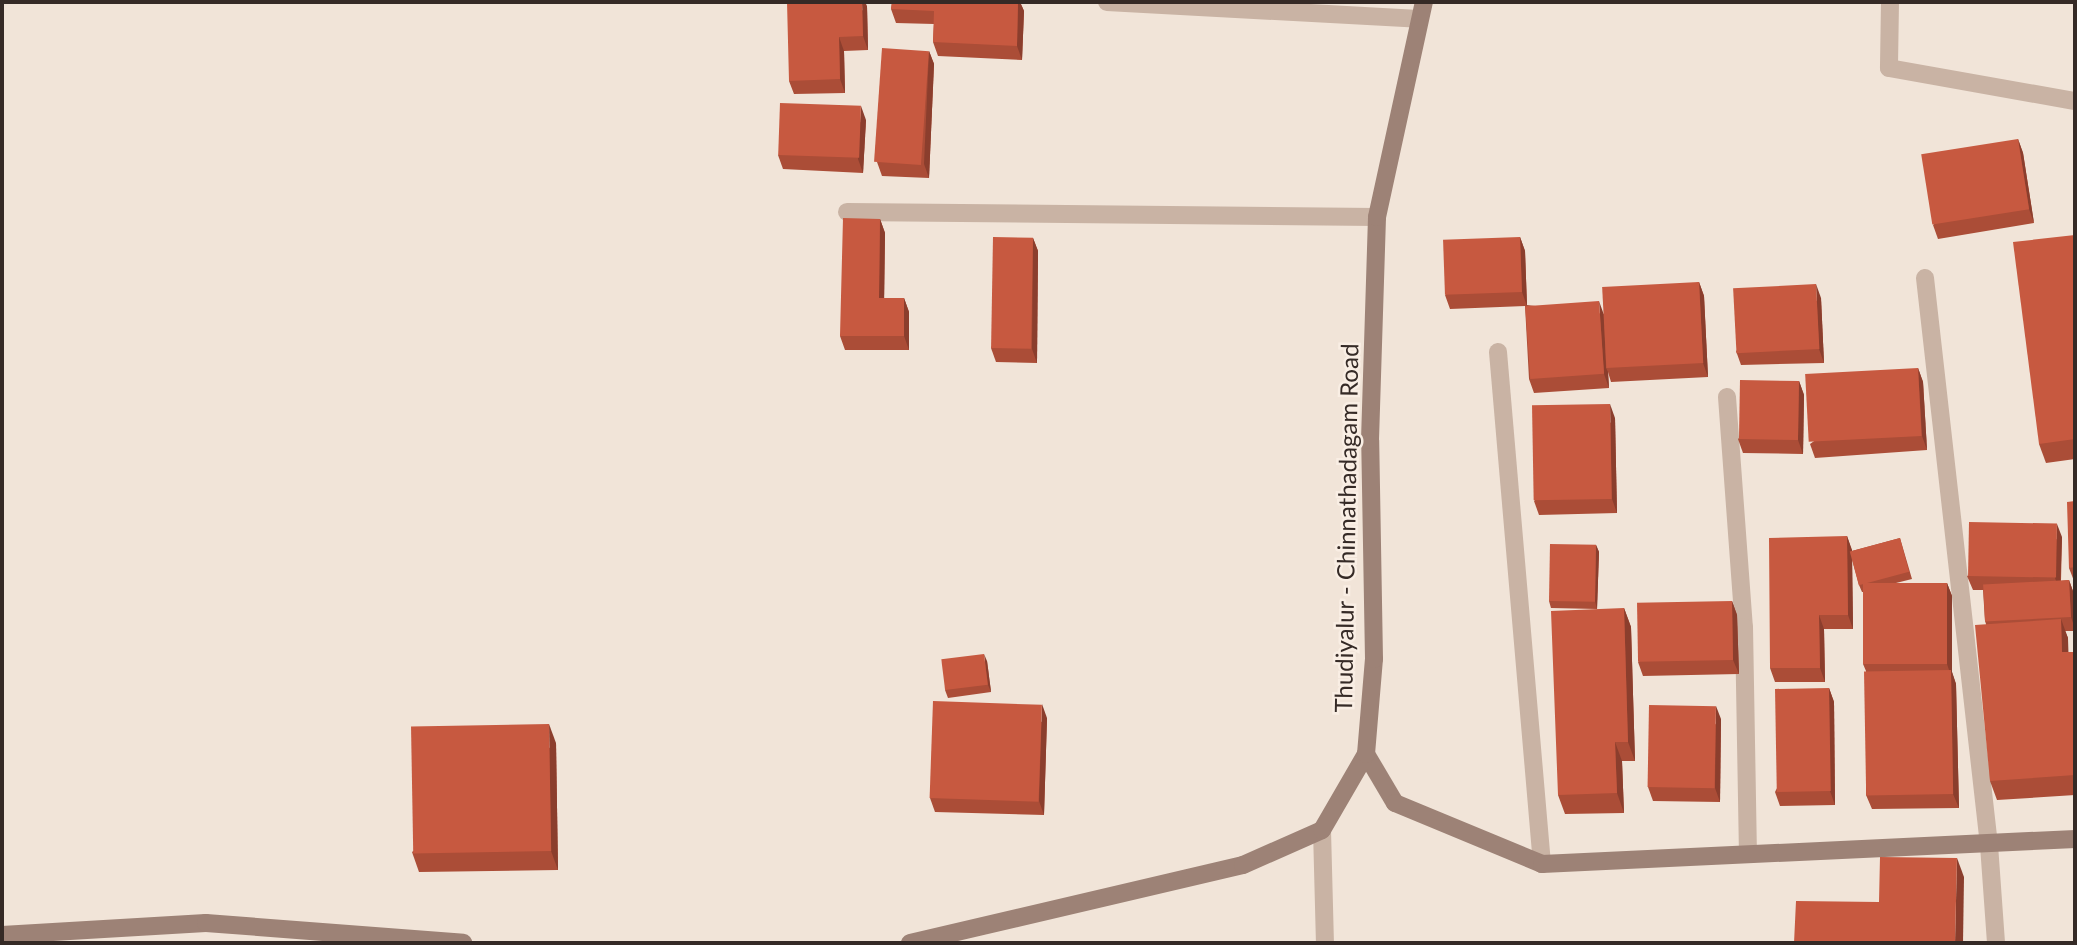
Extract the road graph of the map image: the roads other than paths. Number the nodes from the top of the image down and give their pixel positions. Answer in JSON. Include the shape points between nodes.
{"nodes":[{"id":1,"x":1107,"y":2,"type":"edge"},
{"id":2,"x":1890,"y":2,"type":"edge"},
{"id":3,"x":1421,"y":10,"type":"edge"},
{"id":4,"x":2075,"y":101,"type":"edge"},
{"id":5,"x":847,"y":212,"type":"dead end"},
{"id":6,"x":1377,"y":217,"type":"junction"},
{"id":7,"x":1925,"y":278,"type":"dead end"},
{"id":8,"x":1498,"y":352,"type":"dead end"},
{"id":9,"x":1727,"y":397,"type":"dead end"},
{"id":10,"x":1366,"y":754,"type":"junction"},
{"id":11,"x":1322,"y":830,"type":"junction"},
{"id":12,"x":2075,"y":839,"type":"edge"},
{"id":13,"x":1989,"y":845,"type":"junction"},
{"id":14,"x":1748,"y":854,"type":"junction"},
{"id":15,"x":1542,"y":864,"type":"junction"},
{"id":16,"x":2,"y":935,"type":"edge"},
{"id":17,"x":463,"y":943,"type":"edge"},
{"id":18,"x":910,"y":943,"type":"edge"},
{"id":19,"x":1325,"y":943,"type":"edge"},
{"id":20,"x":1996,"y":943,"type":"edge"}],
"edges":[{"from":1,"to":3,"type":"street"},
{"from":2,"to":4,"type":"street","via":[[1889,68]]},
{"from":3,"to":6,"type":"main road","name":"Thudiyalur - Chinnathadagam Road"},
{"from":5,"to":6,"type":"street"},
{"from":6,"to":10,"type":"main road","name":"Thudiyalur - Chinnathadagam Road","via":[[1370,440],[1374,659]]},
{"from":7,"to":13,"type":"street"},
{"from":8,"to":15,"type":"street"},
{"from":9,"to":14,"type":"street","via":[[1744,627]]},
{"from":10,"to":11,"type":"main road","name":"Thudiyalur - Chinnathadagam Road"},
{"from":10,"to":15,"type":"main road","via":[[1395,803]]},
{"from":11,"to":18,"type":"main road","via":[[1243,865]]},
{"from":11,"to":19,"type":"street"},
{"from":12,"to":13,"type":"main road"},
{"from":13,"to":14,"type":"main road"},
{"from":13,"to":20,"type":"street"},
{"from":14,"to":15,"type":"main road"},
{"from":16,"to":17,"type":"main road","via":[[206,923]]}]}
